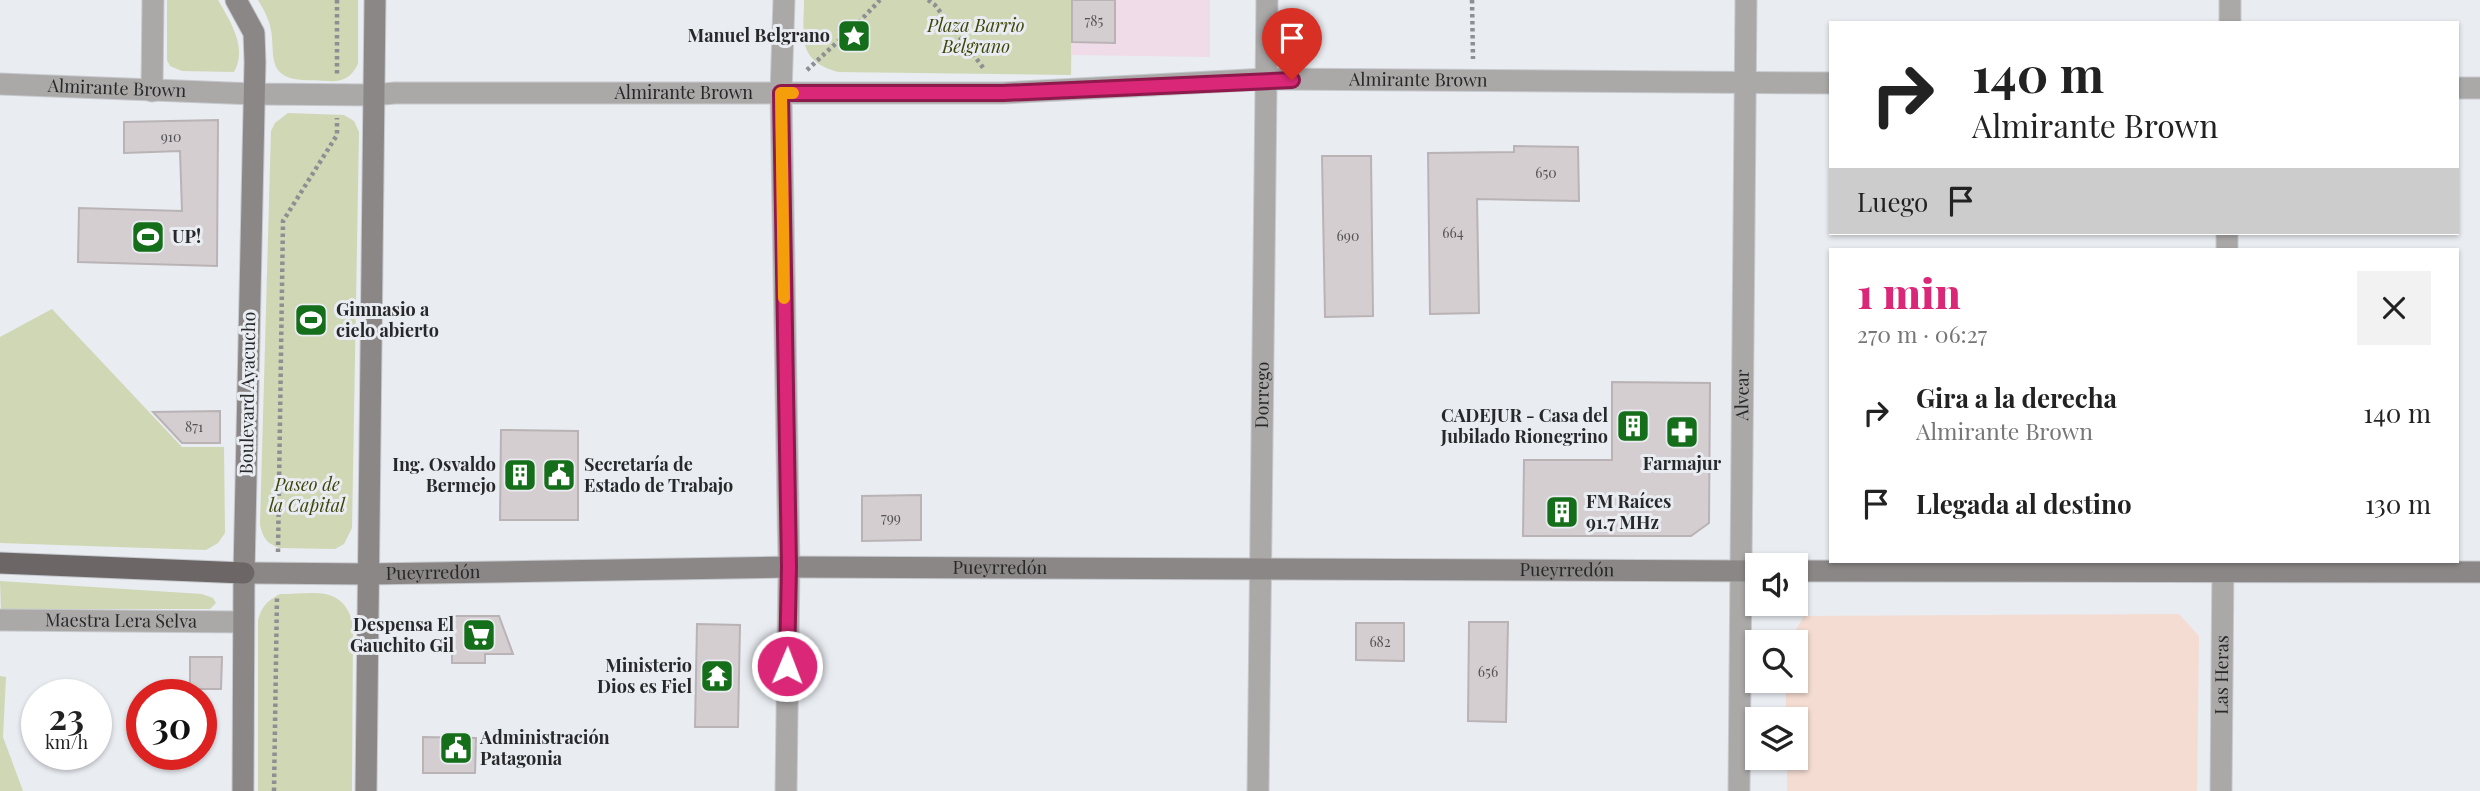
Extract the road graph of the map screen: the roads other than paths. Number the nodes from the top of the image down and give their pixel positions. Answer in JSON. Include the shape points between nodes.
{"nodes":[{"id":1,"x":153,"y":0,"type":"edge"},
{"id":2,"x":236,"y":0,"type":"edge"},
{"id":3,"x":375,"y":0,"type":"edge"},
{"id":4,"x":783,"y":0,"type":"edge"},
{"id":5,"x":1267,"y":0,"type":"edge"},
{"id":6,"x":1746,"y":0,"type":"edge"},
{"id":7,"x":2230,"y":0,"type":"edge"},
{"id":8,"x":2230,"y":21,"type":"edge"},
{"id":9,"x":1266,"y":79,"type":"junction"},
{"id":10,"x":1745,"y":83,"type":"junction"},
{"id":11,"x":1829,"y":83,"type":"edge"},
{"id":12,"x":0,"y":84,"type":"edge"},
{"id":13,"x":2459,"y":88,"type":"edge"},
{"id":14,"x":2480,"y":88,"type":"edge"},
{"id":15,"x":152,"y":91,"type":"junction"},
{"id":16,"x":781,"y":93,"type":"junction"},
{"id":17,"x":255,"y":94,"type":"junction"},
{"id":18,"x":372,"y":95,"type":"junction"},
{"id":19,"x":1749,"y":553,"type":"edge"},
{"id":20,"x":0,"y":563,"type":"edge"},
{"id":21,"x":789,"y":567,"type":"junction"},
{"id":22,"x":2223,"y":567,"type":"edge"},
{"id":23,"x":1261,"y":569,"type":"junction"},
{"id":24,"x":1745,"y":571,"type":"edge"},
{"id":25,"x":1808,"y":571,"type":"edge"},
{"id":26,"x":2480,"y":572,"type":"edge"},
{"id":27,"x":244,"y":573,"type":"junction"},
{"id":28,"x":368,"y":573,"type":"junction"},
{"id":29,"x":1747,"y":616,"type":"edge"},
{"id":30,"x":0,"y":620,"type":"edge"},
{"id":31,"x":243,"y":622,"type":"junction"},
{"id":32,"x":243,"y":791,"type":"edge"},
{"id":33,"x":366,"y":791,"type":"edge"},
{"id":34,"x":786,"y":791,"type":"edge"},
{"id":35,"x":1258,"y":791,"type":"edge"},
{"id":36,"x":1740,"y":791,"type":"edge"},
{"id":37,"x":2221,"y":791,"type":"edge"}],
"edges":[{"from":1,"to":15,"type":"street"},
{"from":2,"to":17,"type":"main road","name":"Boulevard Ayacucho","via":[[254,33]]},
{"from":3,"to":18,"type":"main road"},
{"from":4,"to":16,"type":"street"},
{"from":5,"to":9,"type":"street","name":"Dorrego"},
{"from":6,"to":10,"type":"street","name":"Alvear"},
{"from":7,"to":8,"type":"street"},
{"from":9,"to":10,"type":"street","name":"Almirante Brown"},
{"from":9,"to":16,"type":"street","name":"Almirante Brown","via":[[1003,93]]},
{"from":9,"to":23,"type":"street","name":"Dorrego"},
{"from":10,"to":11,"type":"street","name":"Almirante Brown"},
{"from":10,"to":19,"type":"street","name":"Alvear"},
{"from":12,"to":15,"type":"street","name":"Almirante Brown"},
{"from":13,"to":14,"type":"street"},
{"from":15,"to":17,"type":"street","name":"Almirante Brown"},
{"from":16,"to":18,"type":"street","name":"Almirante Brown"},
{"from":16,"to":21,"type":"street"},
{"from":17,"to":18,"type":"street","name":"Almirante Brown"},
{"from":17,"to":27,"type":"main road","name":"Boulevard Ayacucho"},
{"from":18,"to":28,"type":"main road"},
{"from":20,"to":27,"type":"highway"},
{"from":21,"to":23,"type":"main road","name":"Pueyrredón"},
{"from":21,"to":28,"type":"main road","name":"Pueyrredón"},
{"from":21,"to":34,"type":"street"},
{"from":22,"to":25,"type":"main road"},
{"from":22,"to":26,"type":"main road"},
{"from":22,"to":37,"type":"street","name":"Las Heras"},
{"from":23,"to":24,"type":"main road","name":"Pueyrredón"},
{"from":23,"to":35,"type":"street","name":"Dorrego"},
{"from":27,"to":28,"type":"main road","name":"Pueyrredón"},
{"from":27,"to":31,"type":"main road","name":"Boulevard Ayacucho"},
{"from":28,"to":33,"type":"main road"},
{"from":29,"to":36,"type":"street","name":"Alvear"},
{"from":30,"to":31,"type":"street","name":"Maestra Lera Selva"},
{"from":31,"to":32,"type":"main road","name":"Boulevard Ayacucho"}]}
